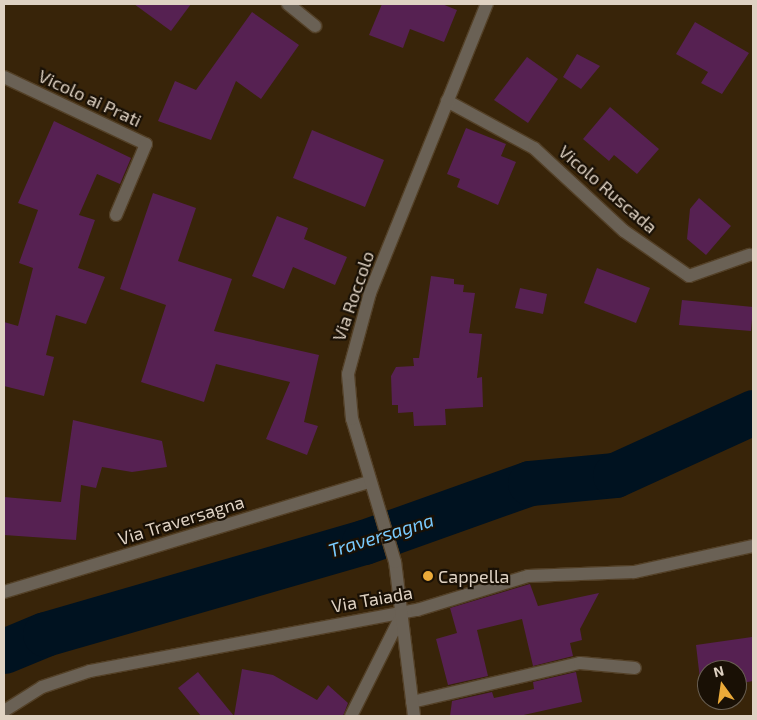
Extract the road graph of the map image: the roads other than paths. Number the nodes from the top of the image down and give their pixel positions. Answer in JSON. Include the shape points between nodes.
{"nodes":[{"id":1,"x":288,"y":4,"type":"edge"},
{"id":2,"x":487,"y":4,"type":"edge"},
{"id":3,"x":314,"y":26,"type":"dead end"},
{"id":4,"x":4,"y":76,"type":"edge"},
{"id":5,"x":447,"y":101,"type":"junction"},
{"id":6,"x":116,"y":216,"type":"dead end"},
{"id":7,"x":749,"y":255,"type":"dead end"},
{"id":8,"x":369,"y":482,"type":"junction"},
{"id":9,"x":753,"y":546,"type":"edge"},
{"id":10,"x":4,"y":592,"type":"edge"},
{"id":11,"x":403,"y":612,"type":"junction"},
{"id":12,"x":635,"y":668,"type":"dead end"},
{"id":13,"x":412,"y":702,"type":"junction"},
{"id":14,"x":4,"y":711,"type":"edge"},
{"id":15,"x":351,"y":716,"type":"edge"},
{"id":16,"x":414,"y":716,"type":"edge"}],
"edges":[{"from":1,"to":3,"type":"street"},
{"from":2,"to":5,"type":"street","name":"Via Roccolo"},
{"from":4,"to":6,"type":"street","name":"Vicolo ai Prati","via":[[146,144]]},
{"from":5,"to":7,"type":"street","name":"Vicolo Ruscada","via":[[534,148],[624,232],[689,276]]},
{"from":5,"to":8,"type":"street","name":"Via Roccolo","via":[[370,293],[352,351],[348,398]]},
{"from":8,"to":10,"type":"street","name":"Via Traversagna"},
{"from":8,"to":11,"type":"street","name":"Via Roccolo","via":[[395,562]]},
{"from":9,"to":11,"type":"street","name":"Via Taiada","via":[[634,572],[528,576]]},
{"from":11,"to":13,"type":"street","name":"Via Roccolo"},
{"from":11,"to":14,"type":"street","name":"Via Taiada","via":[[90,671],[42,687]]},
{"from":11,"to":15,"type":"street","via":[[374,679]]},
{"from":12,"to":13,"type":"street","via":[[580,663]]},
{"from":13,"to":16,"type":"street","name":"Via Roccolo"}]}
